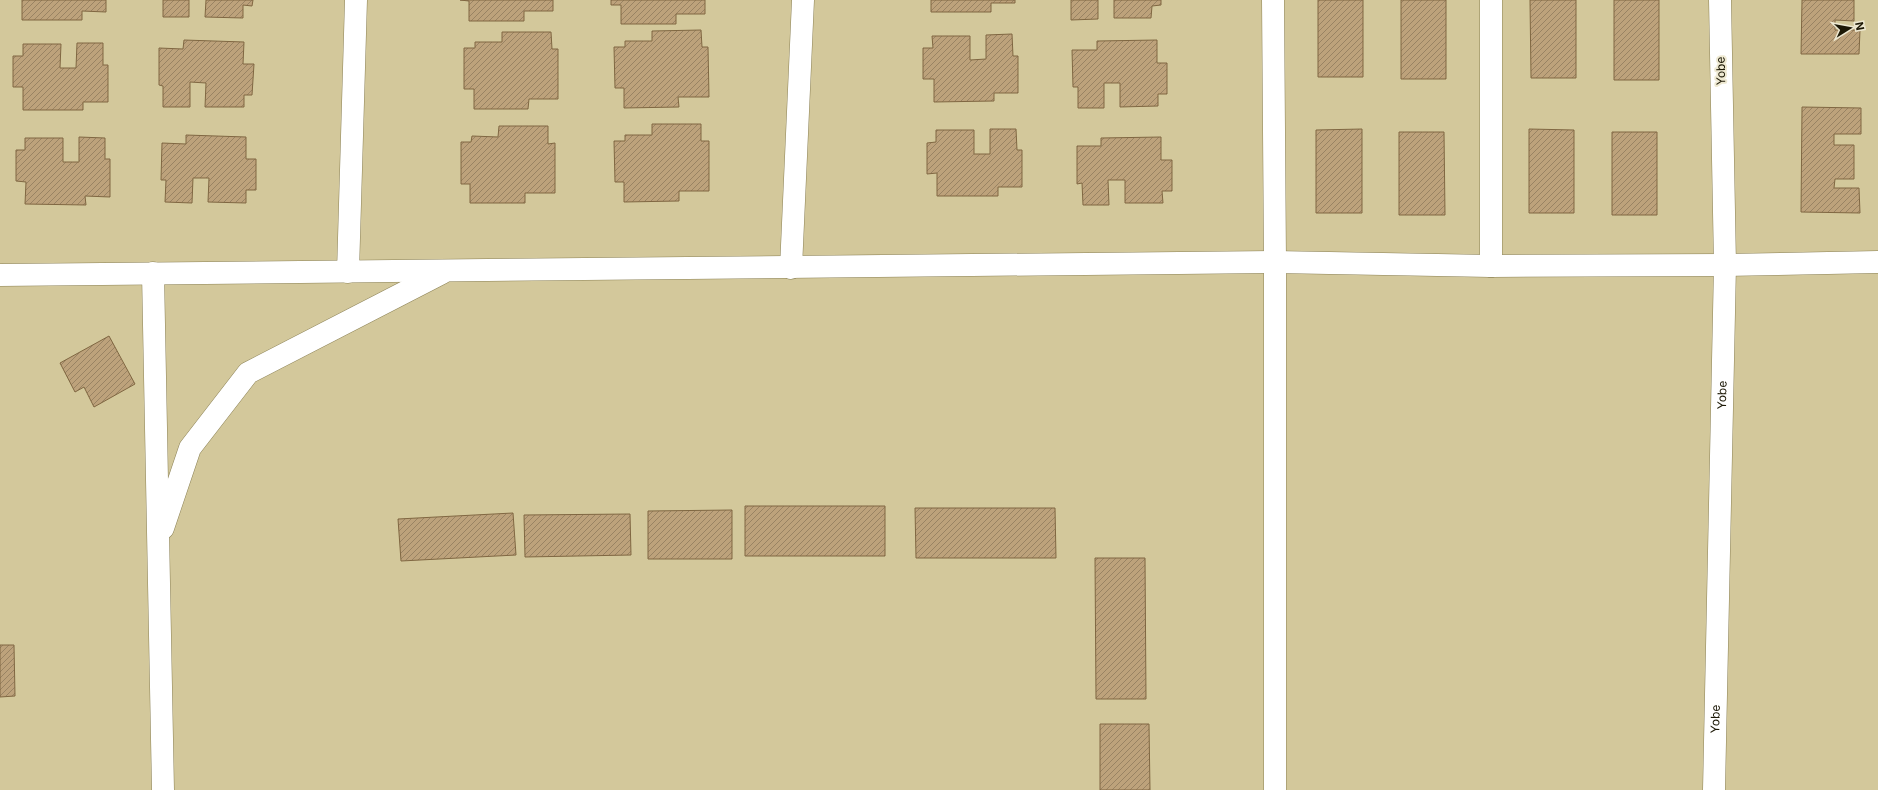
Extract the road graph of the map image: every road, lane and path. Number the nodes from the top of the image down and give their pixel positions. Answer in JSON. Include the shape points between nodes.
{"nodes":[{"id":1,"x":356,"y":0,"type":"edge"},
{"id":2,"x":803,"y":0,"type":"edge"},
{"id":3,"x":1273,"y":0,"type":"edge"},
{"id":4,"x":1491,"y":0,"type":"edge"},
{"id":5,"x":1720,"y":0,"type":"edge"},
{"id":6,"x":1275,"y":262,"type":"junction"},
{"id":7,"x":1878,"y":262,"type":"edge"},
{"id":8,"x":1725,"y":265,"type":"junction"},
{"id":9,"x":1491,"y":266,"type":"junction"},
{"id":10,"x":791,"y":268,"type":"junction"},
{"id":11,"x":445,"y":271,"type":"junction"},
{"id":12,"x":348,"y":272,"type":"junction"},
{"id":13,"x":153,"y":274,"type":"junction"},
{"id":14,"x":0,"y":275,"type":"edge"},
{"id":15,"x":157,"y":544,"type":"junction"},
{"id":16,"x":163,"y":790,"type":"edge"},
{"id":17,"x":1274,"y":790,"type":"edge"},
{"id":18,"x":1714,"y":790,"type":"edge"}],
"edges":[{"from":1,"to":12,"type":"street"},
{"from":2,"to":10,"type":"street"},
{"from":3,"to":6,"type":"street"},
{"from":4,"to":9,"type":"street"},
{"from":5,"to":8,"type":"street","name":"Yobe"},
{"from":6,"to":9,"type":"street"},
{"from":6,"to":10,"type":"street"},
{"from":6,"to":17,"type":"street"},
{"from":7,"to":8,"type":"street"},
{"from":8,"to":9,"type":"street"},
{"from":8,"to":18,"type":"street","name":"Yobe"},
{"from":10,"to":11,"type":"street"},
{"from":11,"to":12,"type":"street"},
{"from":11,"to":15,"type":"street","via":[[248,373],[190,448]]},
{"from":12,"to":13,"type":"street"},
{"from":13,"to":14,"type":"street"},
{"from":13,"to":15,"type":"street"},
{"from":15,"to":16,"type":"street"}]}
